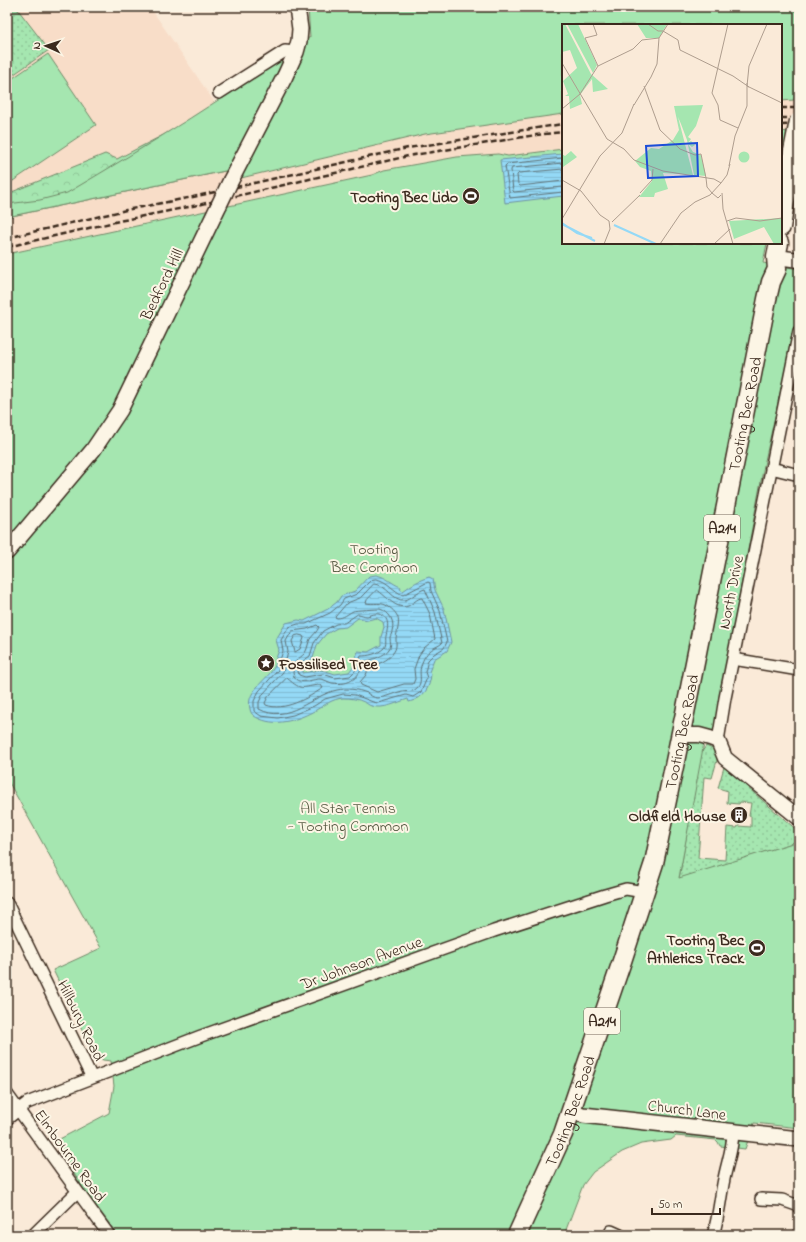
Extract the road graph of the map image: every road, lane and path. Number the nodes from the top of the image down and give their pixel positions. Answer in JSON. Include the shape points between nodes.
{"nodes":[{"id":1,"x":297,"y":7,"type":"edge"},
{"id":2,"x":296,"y":52,"type":"junction"},
{"id":3,"x":219,"y":93,"type":"dead end"},
{"id":4,"x":799,"y":121,"type":"edge"},
{"id":5,"x":782,"y":221,"type":"edge"},
{"id":6,"x":777,"y":252,"type":"edge"},
{"id":7,"x":799,"y":260,"type":"edge"},
{"id":8,"x":799,"y":331,"type":"edge"},
{"id":9,"x":797,"y":352,"type":"edge"},
{"id":10,"x":772,"y":468,"type":"junction"},
{"id":11,"x":799,"y":475,"type":"edge"},
{"id":12,"x":7,"y":552,"type":"edge"},
{"id":13,"x":733,"y":659,"type":"junction"},
{"id":14,"x":799,"y":670,"type":"edge"},
{"id":15,"x":681,"y":735,"type":"junction"},
{"id":16,"x":718,"y":742,"type":"junction"},
{"id":17,"x":799,"y":818,"type":"edge"},
{"id":18,"x":644,"y":892,"type":"junction"},
{"id":19,"x":7,"y":903,"type":"edge"},
{"id":20,"x":92,"y":1078,"type":"junction"},
{"id":21,"x":7,"y":1094,"type":"edge"},
{"id":22,"x":18,"y":1109,"type":"junction"},
{"id":23,"x":571,"y":1111,"type":"junction"},
{"id":24,"x":7,"y":1120,"type":"edge"},
{"id":25,"x":733,"y":1132,"type":"junction"},
{"id":26,"x":799,"y":1139,"type":"edge"},
{"id":27,"x":77,"y":1192,"type":"junction"},
{"id":28,"x":761,"y":1199,"type":"dead end"},
{"id":29,"x":799,"y":1206,"type":"edge"},
{"id":30,"x":33,"y":1235,"type":"edge"},
{"id":31,"x":109,"y":1235,"type":"edge"},
{"id":32,"x":517,"y":1235,"type":"edge"},
{"id":33,"x":713,"y":1235,"type":"edge"}],
"edges":[{"from":1,"to":2,"type":"main road","name":"Bedford Hill","via":[[300,29]]},
{"from":2,"to":3,"type":"street","via":[[285,51]]},
{"from":2,"to":12,"type":"main road","name":"Bedford Hill","bridge":true,"via":[[218,205],[120,410],[93,450]]},
{"from":4,"to":5,"type":"highway","bridge":true},
{"from":6,"to":7,"type":"street"},
{"from":6,"to":15,"type":"highway","name":"Tooting Bec Road","number":"A214","via":[[777,269],[771,282]]},
{"from":8,"to":9,"type":"street","name":"North Drive"},
{"from":9,"to":10,"type":"street","name":"North Drive"},
{"from":10,"to":11,"type":"street"},
{"from":10,"to":13,"type":"street","name":"North Drive"},
{"from":13,"to":14,"type":"street"},
{"from":13,"to":16,"type":"street","name":"North Drive"},
{"from":15,"to":16,"type":"street","via":[[700,735]]},
{"from":15,"to":18,"type":"highway","name":"Tooting Bec Road","number":"A214","via":[[655,858]]},
{"from":16,"to":17,"type":"street","via":[[725,758]]},
{"from":18,"to":20,"type":"street","name":"Dr Johnson Avenue","via":[[626,889],[491,932]]},
{"from":18,"to":23,"type":"highway","name":"Tooting Bec Road","number":"A214"},
{"from":19,"to":20,"type":"street","name":"Hillbury Road"},
{"from":20,"to":22,"type":"street","name":"Hillbury Road","via":[[27,1103]]},
{"from":21,"to":22,"type":"street","name":"Elmbourne Road"},
{"from":22,"to":24,"type":"street","name":"Hillbury Road"},
{"from":22,"to":27,"type":"street","name":"Elmbourne Road"},
{"from":23,"to":25,"type":"main road","name":"Church Lane","via":[[583,1115]]},
{"from":23,"to":32,"type":"highway","name":"Tooting Bec Road","number":"A214"},
{"from":25,"to":26,"type":"main road","name":"Church Lane"},
{"from":25,"to":33,"type":"street","via":[[718,1221]]},
{"from":27,"to":30,"type":"street"},
{"from":27,"to":31,"type":"street","name":"Elmbourne Road"},
{"from":28,"to":29,"type":"street","via":[[782,1200]]}]}
